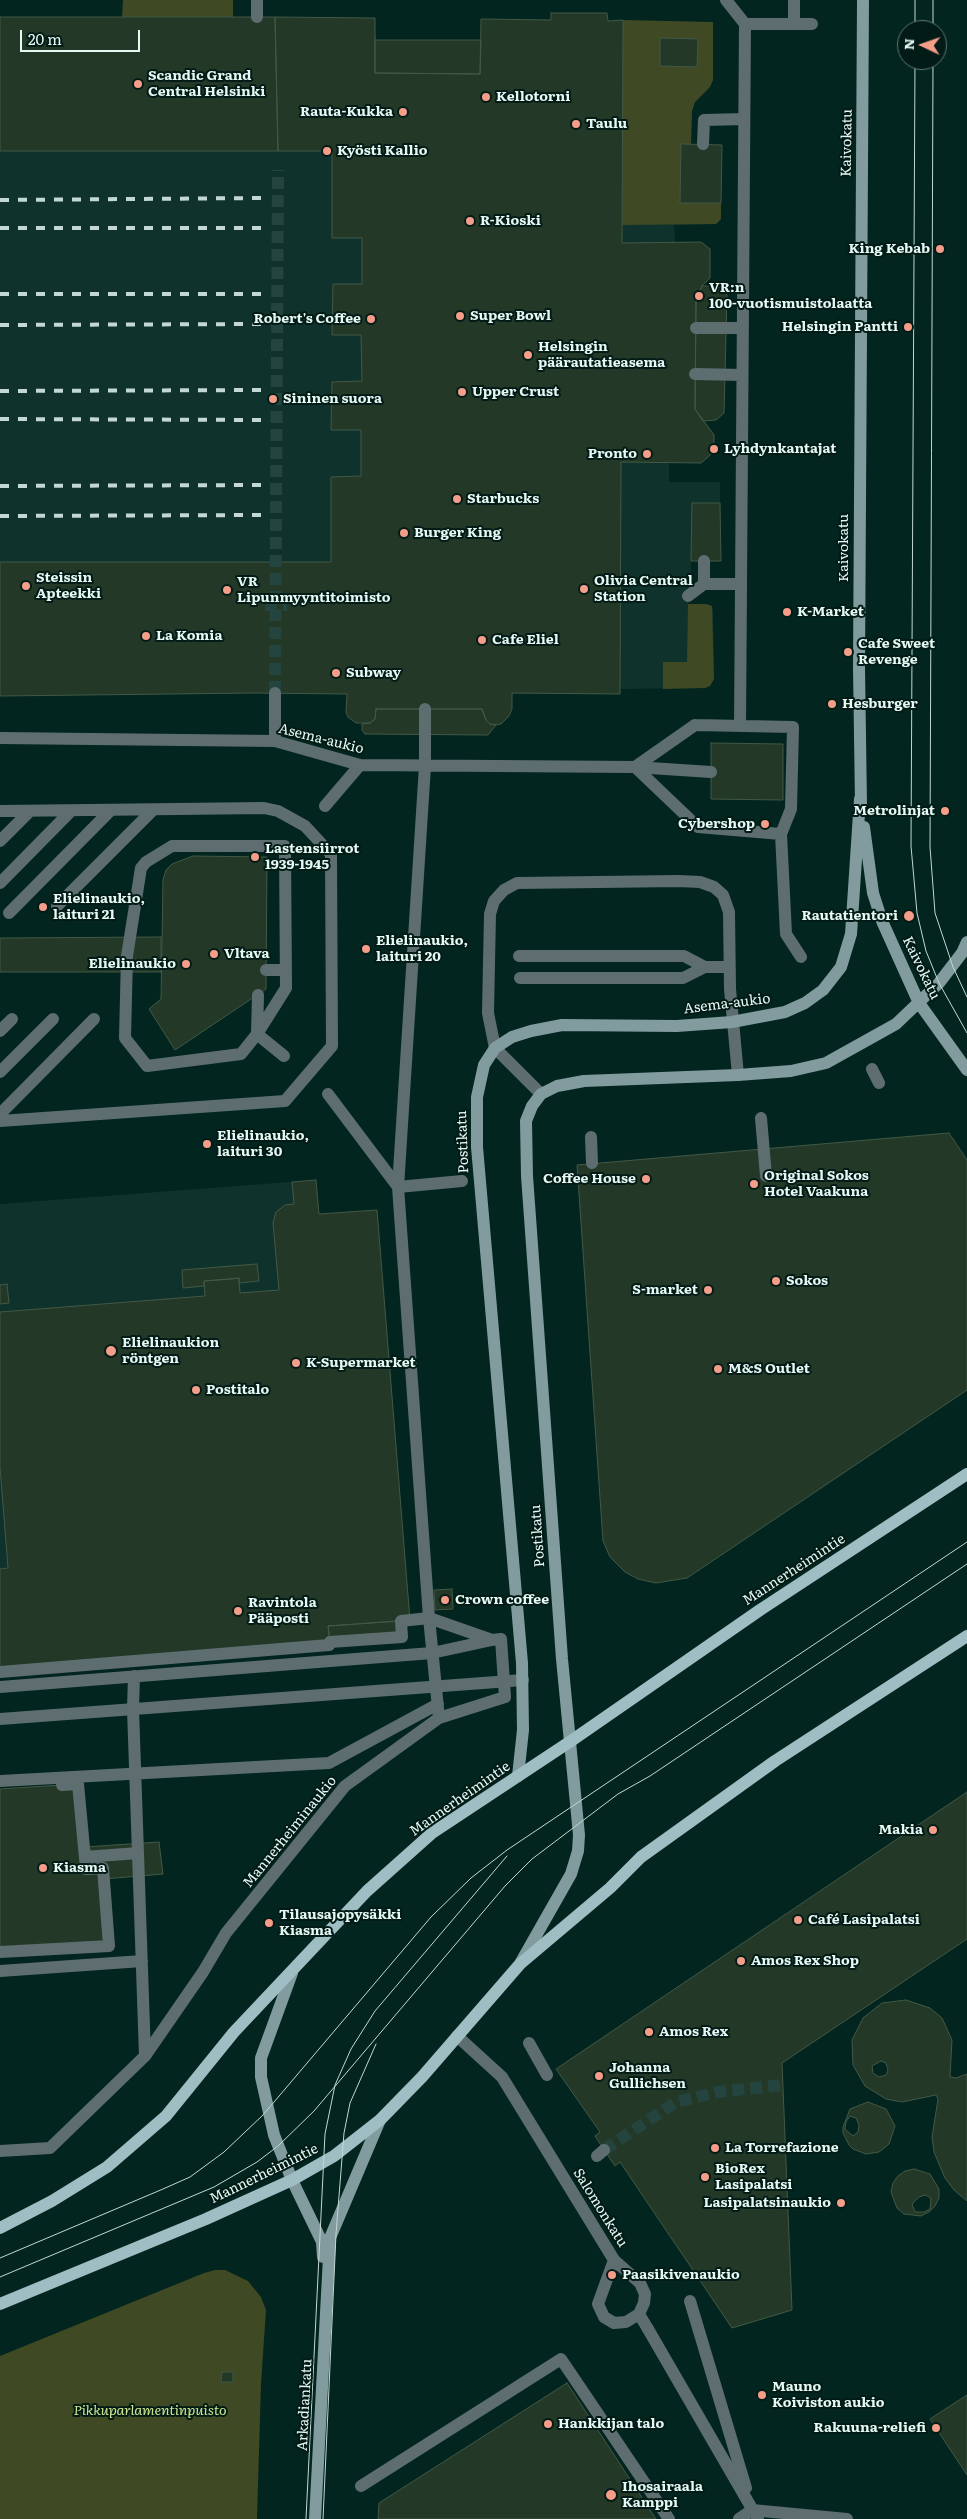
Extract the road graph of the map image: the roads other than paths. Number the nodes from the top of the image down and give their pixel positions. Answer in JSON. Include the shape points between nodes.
{"nodes":[{"id":1,"x":258,"y":0,"type":"edge"},
{"id":2,"x":726,"y":0,"type":"edge"},
{"id":3,"x":794,"y":0,"type":"edge"},
{"id":4,"x":862,"y":0,"type":"edge"},
{"id":5,"x":257,"y":17,"type":"dead end"},
{"id":6,"x":746,"y":24,"type":"junction"},
{"id":7,"x":794,"y":24,"type":"junction"},
{"id":8,"x":812,"y":24,"type":"dead end"},
{"id":9,"x":744,"y":119,"type":"junction"},
{"id":10,"x":703,"y":144,"type":"dead end"},
{"id":11,"x":696,"y":328,"type":"dead end"},
{"id":12,"x":743,"y":328,"type":"junction"},
{"id":13,"x":695,"y":374,"type":"dead end"},
{"id":14,"x":742,"y":375,"type":"junction"},
{"id":15,"x":704,"y":561,"type":"dead end"},
{"id":16,"x":704,"y":584,"type":"junction"},
{"id":17,"x":742,"y":584,"type":"junction"},
{"id":18,"x":688,"y":596,"type":"dead end"},
{"id":19,"x":275,"y":693,"type":"tunnel mouth"},
{"id":20,"x":425,"y":709,"type":"dead end"},
{"id":21,"x":740,"y":726,"type":"junction"},
{"id":22,"x":0,"y":738,"type":"edge"},
{"id":23,"x":276,"y":741,"type":"junction"},
{"id":24,"x":360,"y":766,"type":"junction"},
{"id":25,"x":425,"y":766,"type":"junction"},
{"id":26,"x":635,"y":767,"type":"junction"},
{"id":27,"x":711,"y":772,"type":"dead end"},
{"id":28,"x":860,"y":799,"type":"junction"},
{"id":29,"x":325,"y":806,"type":"dead end"},
{"id":30,"x":0,"y":811,"type":"edge"},
{"id":31,"x":30,"y":811,"type":"junction"},
{"id":32,"x":70,"y":811,"type":"junction"},
{"id":33,"x":110,"y":811,"type":"junction"},
{"id":34,"x":152,"y":811,"type":"junction"},
{"id":35,"x":781,"y":834,"type":"junction"},
{"id":36,"x":0,"y":842,"type":"edge"},
{"id":37,"x":0,"y":883,"type":"edge"},
{"id":38,"x":57,"y":906,"type":"dead end"},
{"id":39,"x":9,"y":913,"type":"dead end"},
{"id":40,"x":967,"y":942,"type":"edge"},
{"id":41,"x":519,"y":956,"type":"dead end"},
{"id":42,"x":800,"y":957,"type":"dead end"},
{"id":43,"x":705,"y":967,"type":"junction"},
{"id":44,"x":729,"y":967,"type":"junction"},
{"id":45,"x":266,"y":970,"type":"dead end"},
{"id":46,"x":285,"y":970,"type":"junction"},
{"id":47,"x":520,"y":978,"type":"dead end"},
{"id":48,"x":258,"y":995,"type":"dead end"},
{"id":49,"x":919,"y":1003,"type":"junction"},
{"id":50,"x":12,"y":1018,"type":"dead end"},
{"id":51,"x":53,"y":1019,"type":"dead end"},
{"id":52,"x":94,"y":1020,"type":"dead end"},
{"id":53,"x":732,"y":1022,"type":"junction"},
{"id":54,"x":0,"y":1031,"type":"edge"},
{"id":55,"x":257,"y":1034,"type":"junction"},
{"id":56,"x":494,"y":1048,"type":"junction"},
{"id":57,"x":284,"y":1056,"type":"dead end"},
{"id":58,"x":872,"y":1069,"type":"dead end"},
{"id":59,"x":967,"y":1070,"type":"edge"},
{"id":60,"x":0,"y":1072,"type":"edge"},
{"id":61,"x":738,"y":1076,"type":"junction"},
{"id":62,"x":879,"y":1083,"type":"dead end"},
{"id":63,"x":328,"y":1094,"type":"dead end"},
{"id":64,"x":541,"y":1094,"type":"junction"},
{"id":65,"x":0,"y":1114,"type":"edge"},
{"id":66,"x":761,"y":1118,"type":"dead end"},
{"id":67,"x":0,"y":1121,"type":"edge"},
{"id":68,"x":588,"y":1137,"type":"dead end"},
{"id":69,"x":590,"y":1161,"type":"dead end"},
{"id":70,"x":766,"y":1176,"type":"dead end"},
{"id":71,"x":462,"y":1180,"type":"dead end"},
{"id":72,"x":398,"y":1188,"type":"junction"},
{"id":73,"x":967,"y":1474,"type":"edge"},
{"id":74,"x":429,"y":1618,"type":"junction"},
{"id":75,"x":967,"y":1636,"type":"edge"},
{"id":76,"x":366,"y":1639,"type":"junction"},
{"id":77,"x":497,"y":1639,"type":"junction"},
{"id":78,"x":432,"y":1653,"type":"junction"},
{"id":79,"x":367,"y":1658,"type":"junction"},
{"id":80,"x":0,"y":1672,"type":"edge"},
{"id":81,"x":134,"y":1676,"type":"junction"},
{"id":82,"x":523,"y":1680,"type":"junction"},
{"id":83,"x":500,"y":1681,"type":"junction"},
{"id":84,"x":436,"y":1686,"type":"junction"},
{"id":85,"x":0,"y":1687,"type":"edge"},
{"id":86,"x":438,"y":1704,"type":"junction"},
{"id":87,"x":133,"y":1709,"type":"junction"},
{"id":88,"x":440,"y":1718,"type":"junction"},
{"id":89,"x":0,"y":1719,"type":"edge"},
{"id":90,"x":571,"y":1741,"type":"junction"},
{"id":91,"x":137,"y":1773,"type":"junction"},
{"id":92,"x":518,"y":1776,"type":"junction"},
{"id":93,"x":0,"y":1780,"type":"edge"},
{"id":94,"x":0,"y":1789,"type":"edge"},
{"id":95,"x":138,"y":1853,"type":"junction"},
{"id":96,"x":85,"y":1857,"type":"junction"},
{"id":97,"x":0,"y":1952,"type":"edge"},
{"id":98,"x":142,"y":1961,"type":"junction"},
{"id":99,"x":520,"y":1964,"type":"junction"},
{"id":100,"x":0,"y":1971,"type":"edge"},
{"id":101,"x":292,"y":1973,"type":"junction"},
{"id":102,"x":457,"y":2036,"type":"junction"},
{"id":103,"x":529,"y":2043,"type":"dead end"},
{"id":104,"x":145,"y":2056,"type":"junction"},
{"id":105,"x":547,"y":2075,"type":"dead end"},
{"id":106,"x":380,"y":2120,"type":"junction"},
{"id":107,"x":0,"y":2151,"type":"edge"},
{"id":108,"x":292,"y":2180,"type":"junction"},
{"id":109,"x":0,"y":2228,"type":"edge"},
{"id":110,"x":614,"y":2260,"type":"junction"},
{"id":111,"x":326,"y":2292,"type":"junction"},
{"id":112,"x":690,"y":2301,"type":"dead end"},
{"id":113,"x":0,"y":2304,"type":"edge"},
{"id":114,"x":640,"y":2314,"type":"junction"},
{"id":115,"x":361,"y":2486,"type":"dead end"},
{"id":116,"x":755,"y":2514,"type":"edge"},
{"id":117,"x":315,"y":2519,"type":"edge"},
{"id":118,"x":669,"y":2519,"type":"edge"},
{"id":119,"x":739,"y":2519,"type":"edge"},
{"id":120,"x":847,"y":2519,"type":"edge"}],
"edges":[{"from":1,"to":5,"type":"street"},
{"from":2,"to":6,"type":"street"},
{"from":3,"to":7,"type":"street"},
{"from":4,"to":28,"type":"main road","name":"Kaivokatu"},
{"from":6,"to":7,"type":"street"},
{"from":6,"to":9,"type":"street"},
{"from":7,"to":8,"type":"street"},
{"from":9,"to":10,"type":"street","via":[[704,120]]},
{"from":9,"to":12,"type":"street"},
{"from":11,"to":12,"type":"street"},
{"from":12,"to":14,"type":"street"},
{"from":13,"to":14,"type":"street"},
{"from":14,"to":17,"type":"street"},
{"from":15,"to":16,"type":"street"},
{"from":16,"to":17,"type":"street"},
{"from":16,"to":18,"type":"street"},
{"from":17,"to":21,"type":"street"},
{"from":19,"to":23,"type":"street"},
{"from":20,"to":25,"type":"street"},
{"from":21,"to":26,"type":"street","via":[[695,725]]},
{"from":21,"to":35,"type":"street","via":[[797,727],[791,809]]},
{"from":22,"to":23,"type":"street","name":"Asema-aukio"},
{"from":23,"to":24,"type":"street","name":"Asema-aukio"},
{"from":24,"to":25,"type":"street","name":"Asema-aukio"},
{"from":24,"to":29,"type":"street"},
{"from":25,"to":26,"type":"street","name":"Asema-aukio"},
{"from":25,"to":72,"type":"street"},
{"from":26,"to":27,"type":"street","name":"Asema-aukio"},
{"from":26,"to":35,"type":"street","via":[[698,827]]},
{"from":28,"to":49,"type":"main road","name":"Kaivokatu","via":[[872,893]]},
{"from":28,"to":53,"type":"main road","name":"Asema-aukio","via":[[851,934],[841,967],[823,990],[805,1003],[785,1012]]},
{"from":30,"to":31,"type":"street"},
{"from":31,"to":32,"type":"street"},
{"from":31,"to":36,"type":"street"},
{"from":32,"to":33,"type":"street"},
{"from":32,"to":37,"type":"street"},
{"from":33,"to":34,"type":"street"},
{"from":33,"to":39,"type":"street"},
{"from":34,"to":38,"type":"street"},
{"from":34,"to":67,"type":"street","via":[[264,808],[278,811],[305,826],[332,854],[332,1046],[285,1101]]},
{"from":35,"to":42,"type":"street","via":[[786,934]]},
{"from":40,"to":49,"type":"main road","via":[[953,967]]},
{"from":41,"to":43,"type":"street","via":[[684,956]]},
{"from":43,"to":44,"type":"street"},
{"from":43,"to":47,"type":"street","via":[[683,978]]},
{"from":44,"to":53,"type":"street"},
{"from":44,"to":56,"type":"street","via":[[729,912],[723,895],[714,887],[700,882],[679,881],[517,883],[494,901],[490,914],[488,1004]]},
{"from":45,"to":46,"type":"street"},
{"from":46,"to":55,"type":"street","via":[[286,988]]},
{"from":46,"to":55,"type":"street","via":[[285,846],[219,851],[172,846],[146,862],[142,868],[127,956],[125,1038],[147,1066],[241,1054]]},
{"from":48,"to":55,"type":"street"},
{"from":49,"to":59,"type":"main road","name":"Kaivokatu"},
{"from":49,"to":61,"type":"main road","via":[[896,1024],[826,1063],[791,1071]]},
{"from":50,"to":54,"type":"street"},
{"from":51,"to":60,"type":"street"},
{"from":52,"to":65,"type":"street"},
{"from":53,"to":56,"type":"main road","name":"Asema-aukio","via":[[677,1026],[562,1025],[512,1037]]},
{"from":53,"to":61,"type":"street"},
{"from":55,"to":57,"type":"street"},
{"from":56,"to":64,"type":"street"},
{"from":56,"to":82,"type":"main road","name":"Postikatu","via":[[479,1079],[476,1138]]},
{"from":58,"to":62,"type":"street"},
{"from":61,"to":64,"type":"main road","via":[[584,1081],[557,1086]]},
{"from":63,"to":72,"type":"street"},
{"from":64,"to":90,"type":"main road","name":"Postikatu","via":[[526,1122],[526,1176]]},
{"from":66,"to":70,"type":"street"},
{"from":68,"to":69,"type":"street"},
{"from":71,"to":72,"type":"street"},
{"from":72,"to":74,"type":"street"},
{"from":73,"to":90,"type":"main road","name":"Mannerheimintie","via":[[760,1610]]},
{"from":74,"to":76,"type":"street","via":[[401,1621],[402,1636]]},
{"from":74,"to":77,"type":"street"},
{"from":74,"to":78,"type":"street"},
{"from":75,"to":99,"type":"main road","name":"Mannerheimintie","via":[[775,1761],[673,1833],[641,1857],[610,1888]]},
{"from":76,"to":79,"type":"street"},
{"from":76,"to":80,"type":"street","via":[[330,1642],[329,1645]]},
{"from":77,"to":78,"type":"street"},
{"from":77,"to":83,"type":"street","name":"Mannerheiminaukio"},
{"from":78,"to":79,"type":"street"},
{"from":78,"to":84,"type":"street"},
{"from":79,"to":81,"type":"street"},
{"from":81,"to":85,"type":"street"},
{"from":81,"to":87,"type":"street"},
{"from":82,"to":83,"type":"street"},
{"from":82,"to":92,"type":"main road","name":"Postikatu","via":[[524,1730]]},
{"from":83,"to":84,"type":"street"},
{"from":83,"to":88,"type":"street","name":"Mannerheiminaukio","via":[[504,1697]]},
{"from":84,"to":86,"type":"street"},
{"from":84,"to":87,"type":"street"},
{"from":86,"to":88,"type":"street"},
{"from":86,"to":91,"type":"street","via":[[329,1763]]},
{"from":87,"to":89,"type":"street"},
{"from":87,"to":91,"type":"street"},
{"from":88,"to":104,"type":"street","name":"Mannerheiminaukio","via":[[345,1786],[226,1934]]},
{"from":90,"to":92,"type":"main road","name":"Mannerheimintie"},
{"from":90,"to":99,"type":"main road","name":"Postikatu","via":[[578,1851],[571,1874]]},
{"from":91,"to":93,"type":"street"},
{"from":91,"to":95,"type":"street"},
{"from":92,"to":101,"type":"main road","name":"Mannerheimintie","via":[[432,1833],[367,1891]]},
{"from":94,"to":96,"type":"street","via":[[78,1784]]},
{"from":95,"to":96,"type":"street"},
{"from":95,"to":98,"type":"street"},
{"from":96,"to":97,"type":"street","via":[[86,1869],[103,1868],[109,1946]]},
{"from":98,"to":100,"type":"street"},
{"from":98,"to":104,"type":"street"},
{"from":99,"to":102,"type":"main road","name":"Mannerheimintie"},
{"from":101,"to":108,"type":"main road","name":"Arkadiankatu","via":[[261,2058],[261,2077],[274,2135]]},
{"from":101,"to":109,"type":"main road","name":"Mannerheimintie","via":[[234,2032],[166,2116],[142,2137],[107,2167]]},
{"from":102,"to":106,"type":"main road","name":"Mannerheimintie"},
{"from":102,"to":110,"type":"street","name":"Salomonkatu","via":[[502,2077]]},
{"from":103,"to":105,"type":"street"},
{"from":104,"to":107,"type":"street","name":"Mannerheiminaukio","via":[[50,2148]]},
{"from":106,"to":108,"type":"main road","name":"Mannerheimintie","via":[[334,2156]]},
{"from":106,"to":111,"type":"main road","name":"Arkadiankatu","via":[[330,2238]]},
{"from":108,"to":111,"type":"main road","name":"Arkadiankatu","via":[[322,2242]]},
{"from":108,"to":113,"type":"main road","name":"Mannerheimintie"},
{"from":110,"to":114,"type":"street","name":"Salomonkatu","via":[[640,2282],[644,2294]]},
{"from":110,"to":114,"type":"street","via":[[598,2304],[604,2318],[614,2323],[626,2322]]},
{"from":111,"to":117,"type":"main road","name":"Arkadiankatu"},
{"from":112,"to":116,"type":"street"},
{"from":114,"to":116,"type":"street"},
{"from":115,"to":118,"type":"street","via":[[561,2359]]},
{"from":116,"to":119,"type":"street"},
{"from":116,"to":120,"type":"street"}]}
